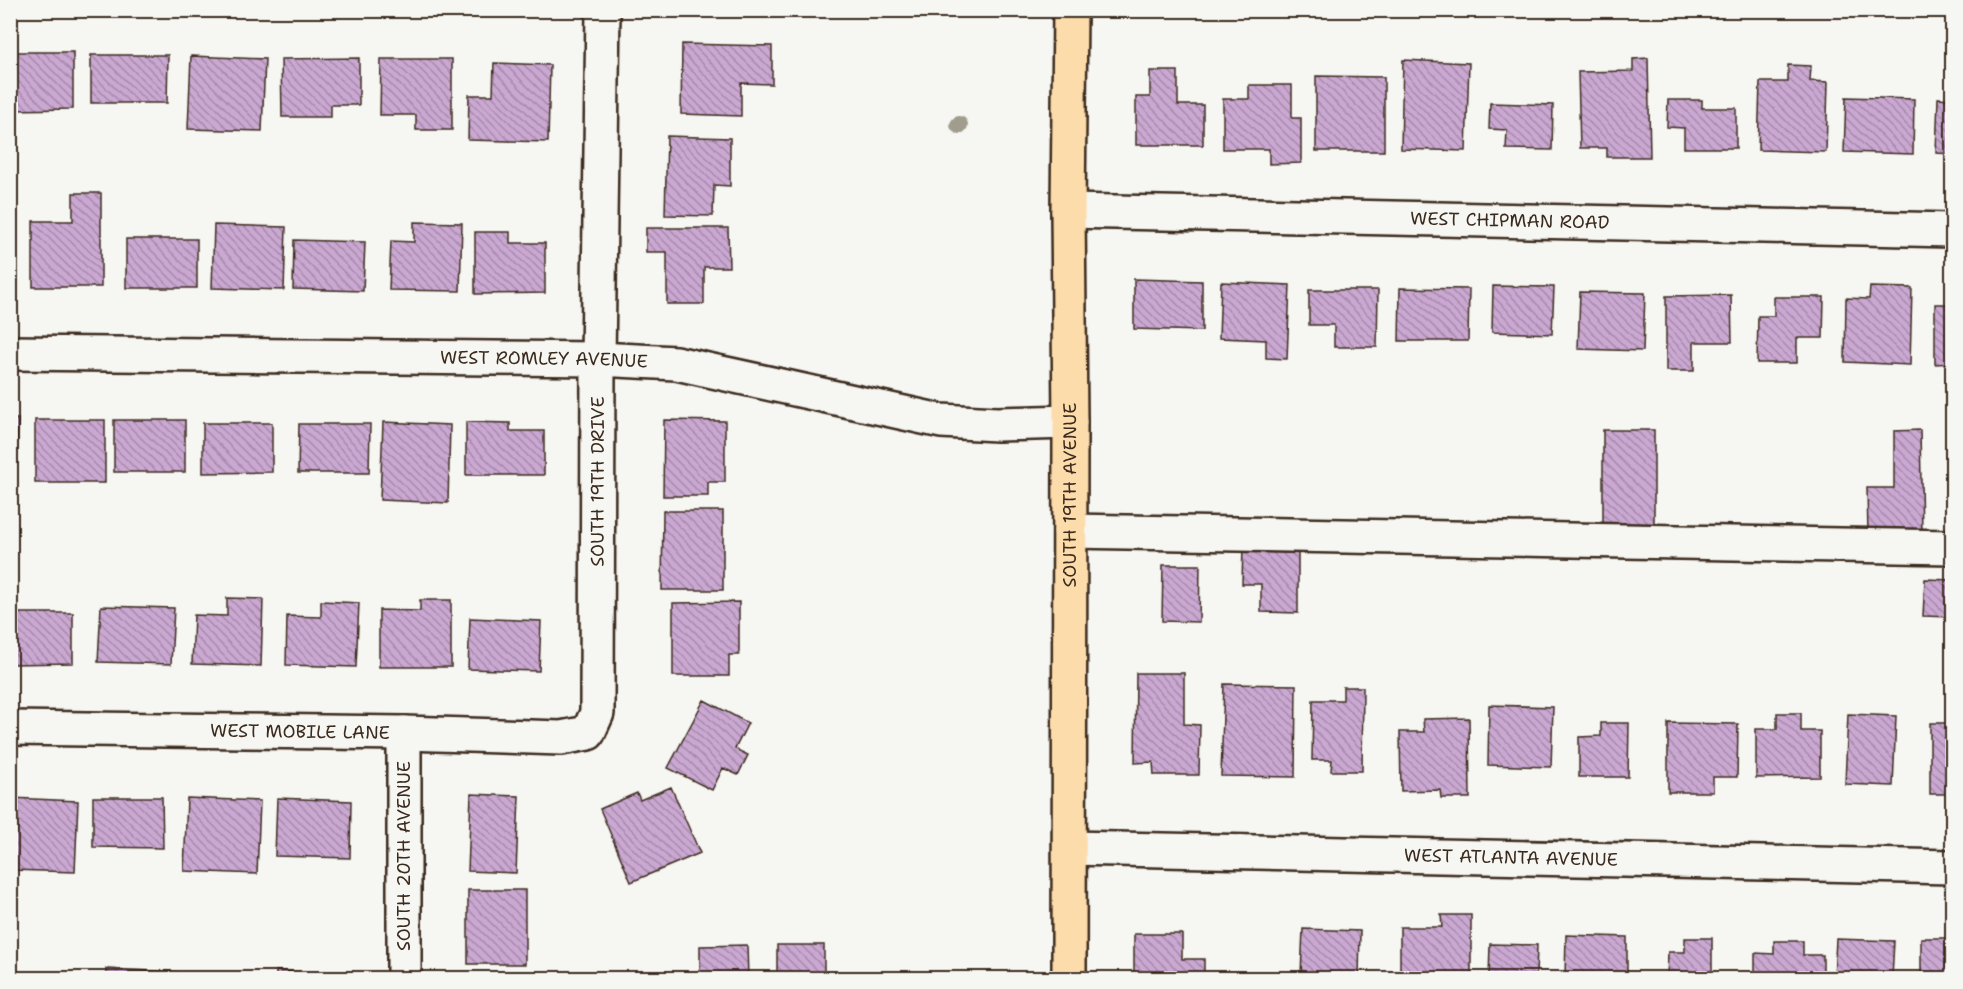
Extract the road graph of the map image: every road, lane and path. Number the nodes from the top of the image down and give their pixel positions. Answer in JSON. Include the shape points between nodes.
{"nodes":[{"id":1,"x":603,"y":10,"type":"edge"},
{"id":2,"x":1070,"y":10,"type":"edge"},
{"id":3,"x":1068,"y":211,"type":"junction"},
{"id":4,"x":1953,"y":230,"type":"edge"},
{"id":5,"x":10,"y":353,"type":"edge"},
{"id":6,"x":597,"y":359,"type":"junction"},
{"id":7,"x":1070,"y":422,"type":"junction"},
{"id":8,"x":1070,"y":531,"type":"junction"},
{"id":9,"x":1953,"y":547,"type":"edge"},
{"id":10,"x":10,"y":728,"type":"edge"},
{"id":11,"x":404,"y":733,"type":"junction"},
{"id":12,"x":588,"y":733,"type":"joint"},
{"id":13,"x":1070,"y":848,"type":"junction"},
{"id":14,"x":1953,"y":867,"type":"edge"},
{"id":15,"x":404,"y":978,"type":"edge"},
{"id":16,"x":1069,"y":978,"type":"edge"}],
"edges":[{"from":1,"to":6,"type":"street","name":"SOUTH 19TH DRIVE"},
{"from":2,"to":3,"type":"main road","name":"SOUTH 19TH AVENUE"},
{"from":3,"to":4,"type":"street","name":"WEST CHIPMAN ROAD"},
{"from":3,"to":7,"type":"main road","name":"SOUTH 19TH AVENUE"},
{"from":5,"to":6,"type":"street","name":"WEST ROMLEY AVENUE"},
{"from":6,"to":7,"type":"street","name":"WEST ROMLEY AVENUE","via":[[676,363],[941,421]]},
{"from":6,"to":12,"type":"street","name":"SOUTH 19TH DRIVE","via":[[597,713]]},
{"from":7,"to":8,"type":"main road","name":"SOUTH 19TH AVENUE"},
{"from":8,"to":9,"type":"street"},
{"from":8,"to":13,"type":"main road","name":"SOUTH 19TH AVENUE"},
{"from":10,"to":11,"type":"street","name":"WEST MOBILE LANE"},
{"from":11,"to":12,"type":"street","name":"WEST MOBILE LANE","via":[[561,738]]},
{"from":11,"to":15,"type":"street","name":"SOUTH 20TH AVENUE"},
{"from":13,"to":14,"type":"street","name":"WEST ATLANTA AVENUE"},
{"from":13,"to":16,"type":"main road","name":"SOUTH 19TH AVENUE"}]}
